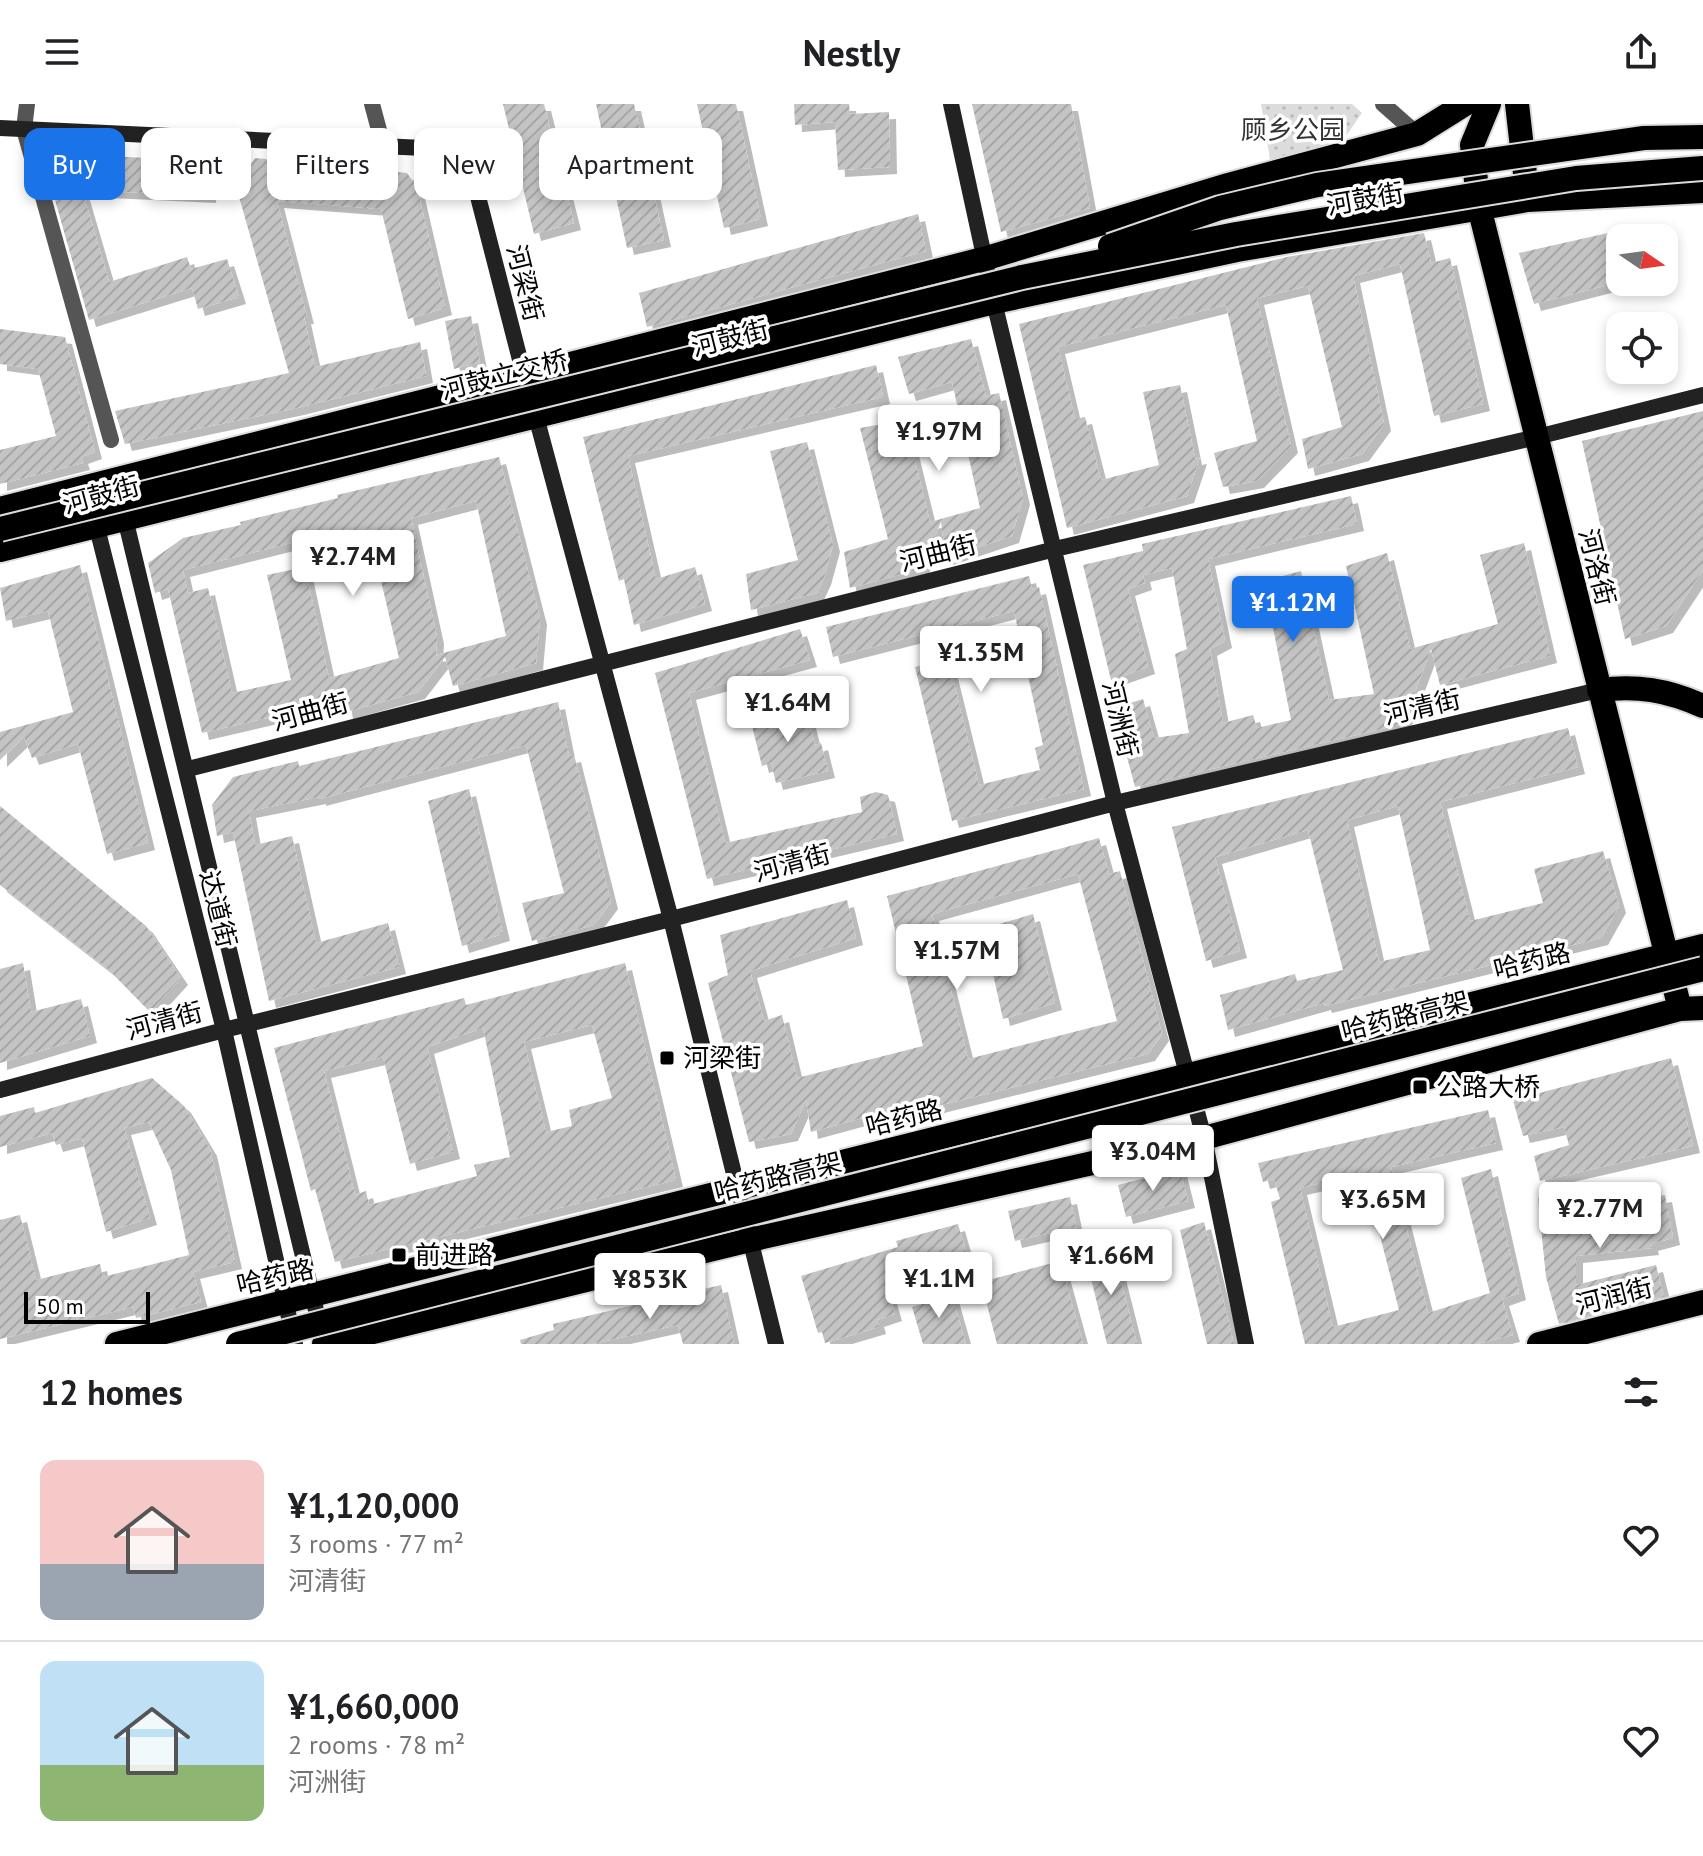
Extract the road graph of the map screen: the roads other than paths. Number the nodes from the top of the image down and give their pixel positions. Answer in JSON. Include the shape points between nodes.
{"nodes":[{"id":1,"x":27,"y":104,"type":"edge"},
{"id":2,"x":372,"y":104,"type":"edge"},
{"id":3,"x":951,"y":104,"type":"edge"},
{"id":4,"x":1383,"y":104,"type":"edge"},
{"id":5,"x":1465,"y":104,"type":"edge"},
{"id":6,"x":1489,"y":104,"type":"edge"},
{"id":7,"x":1517,"y":104,"type":"edge"},
{"id":8,"x":0,"y":128,"type":"edge"},
{"id":9,"x":24,"y":128,"type":"edge"},
{"id":10,"x":378,"y":128,"type":"edge"},
{"id":11,"x":24,"y":129,"type":"edge"},
{"id":12,"x":125,"y":134,"type":"edge"},
{"id":13,"x":1417,"y":134,"type":"junction"},
{"id":14,"x":1703,"y":137,"type":"edge"},
{"id":15,"x":267,"y":140,"type":"edge"},
{"id":16,"x":398,"y":146,"type":"edge"},
{"id":17,"x":1703,"y":168,"type":"edge"},
{"id":18,"x":1703,"y":191,"type":"edge"},
{"id":19,"x":44,"y":200,"type":"edge"},
{"id":20,"x":1528,"y":200,"type":"junction"},
{"id":21,"x":1479,"y":207,"type":"junction"},
{"id":22,"x":987,"y":258,"type":"junction"},
{"id":23,"x":1022,"y":277,"type":"junction"},
{"id":24,"x":994,"y":302,"type":"junction"},
{"id":25,"x":524,"y":377,"type":"junction"},
{"id":26,"x":1703,"y":395,"type":"edge"},
{"id":27,"x":536,"y":414,"type":"junction"},
{"id":28,"x":1537,"y":437,"type":"junction"},
{"id":29,"x":111,"y":440,"type":"dead end"},
{"id":30,"x":116,"y":481,"type":"junction"},
{"id":31,"x":87,"y":488,"type":"junction"},
{"id":32,"x":0,"y":509,"type":"edge"},
{"id":33,"x":124,"y":517,"type":"junction"},
{"id":34,"x":96,"y":526,"type":"junction"},
{"id":35,"x":0,"y":529,"type":"edge"},
{"id":36,"x":1055,"y":549,"type":"junction"},
{"id":37,"x":0,"y":550,"type":"edge"},
{"id":38,"x":604,"y":661,"type":"junction"},
{"id":39,"x":1599,"y":690,"type":"junction"},
{"id":40,"x":1703,"y":706,"type":"edge"},
{"id":41,"x":188,"y":769,"type":"junction"},
{"id":42,"x":1115,"y":803,"type":"junction"},
{"id":43,"x":671,"y":919,"type":"junction"},
{"id":44,"x":1703,"y":946,"type":"edge"},
{"id":45,"x":1665,"y":948,"type":"junction"},
{"id":46,"x":1703,"y":969,"type":"edge"},
{"id":47,"x":1695,"y":1006,"type":"edge"},
{"id":48,"x":249,"y":1024,"type":"junction"},
{"id":49,"x":224,"y":1030,"type":"junction"},
{"id":50,"x":1188,"y":1078,"type":"junction"},
{"id":51,"x":0,"y":1090,"type":"edge"},
{"id":52,"x":1204,"y":1138,"type":"junction"},
{"id":53,"x":737,"y":1188,"type":"junction"},
{"id":54,"x":750,"y":1240,"type":"junction"},
{"id":55,"x":313,"y":1297,"type":"junction"},
{"id":56,"x":1703,"y":1302,"type":"edge"},
{"id":57,"x":285,"y":1303,"type":"junction"},
{"id":58,"x":117,"y":1344,"type":"edge"},
{"id":59,"x":238,"y":1344,"type":"edge"},
{"id":60,"x":295,"y":1344,"type":"edge"},
{"id":61,"x":324,"y":1344,"type":"edge"},
{"id":62,"x":776,"y":1344,"type":"edge"},
{"id":63,"x":1246,"y":1344,"type":"edge"},
{"id":64,"x":1539,"y":1344,"type":"edge"}],
"edges":[{"from":1,"to":9,"type":"street"},
{"from":2,"to":10,"type":"street"},
{"from":3,"to":22,"type":"street","name":"河洲街"},
{"from":4,"to":13,"type":"street"},
{"from":5,"to":13,"type":"highway","name":"河鼓街"},
{"from":6,"to":21,"type":"highway","name":"河洛街","via":[[1472,145]]},
{"from":7,"to":20,"type":"highway"},
{"from":8,"to":11,"type":"street","name":"河梁街"},
{"from":12,"to":15,"type":"street","name":"河梁街"},
{"from":13,"to":22,"type":"highway","name":"河鼓街"},
{"from":14,"to":23,"type":"highway","bridge":true,"via":[[1644,138],[1302,188],[1220,208]]},
{"from":16,"to":25,"type":"street","name":"河梁街","via":[[466,150]]},
{"from":17,"to":23,"type":"highway","bridge":true,"via":[[1576,178],[1236,234]]},
{"from":18,"to":20,"type":"highway","name":"河鼓街"},
{"from":19,"to":29,"type":"street"},
{"from":20,"to":21,"type":"highway","name":"河鼓街"},
{"from":21,"to":24,"type":"highway","name":"河鼓街","via":[[1237,250]]},
{"from":21,"to":28,"type":"highway","name":"河洛街"},
{"from":22,"to":24,"type":"street","name":"河洲街"},
{"from":22,"to":25,"type":"highway","name":"河鼓街"},
{"from":23,"to":35,"type":"highway","name":"河鼓立交桥","bridge":true},
{"from":24,"to":27,"type":"highway","name":"河鼓街"},
{"from":24,"to":36,"type":"street","name":"河洲街"},
{"from":25,"to":27,"type":"street","name":"河梁街"},
{"from":25,"to":30,"type":"highway","name":"河鼓街"},
{"from":26,"to":28,"type":"street","name":"河曲街"},
{"from":27,"to":33,"type":"highway","name":"河鼓街"},
{"from":27,"to":38,"type":"street","name":"河梁街"},
{"from":28,"to":36,"type":"street","name":"河曲街"},
{"from":28,"to":39,"type":"highway","name":"河洛街"},
{"from":30,"to":31,"type":"highway","name":"河鼓街"},
{"from":30,"to":33,"type":"street"},
{"from":31,"to":32,"type":"highway","name":"河鼓街"},
{"from":31,"to":34,"type":"street","name":"达道街"},
{"from":33,"to":34,"type":"highway","name":"河鼓街"},
{"from":33,"to":41,"type":"street"},
{"from":34,"to":37,"type":"highway","name":"河鼓街"},
{"from":34,"to":49,"type":"street","name":"达道街"},
{"from":36,"to":38,"type":"street","name":"河曲街"},
{"from":36,"to":42,"type":"street","name":"河洲街"},
{"from":38,"to":41,"type":"street","name":"河曲街"},
{"from":38,"to":43,"type":"street","name":"河梁街"},
{"from":39,"to":40,"type":"highway","via":[[1631,686]]},
{"from":39,"to":42,"type":"street","name":"河清街"},
{"from":39,"to":45,"type":"highway","name":"河洛街"},
{"from":41,"to":48,"type":"street"},
{"from":42,"to":43,"type":"street","name":"河清街"},
{"from":42,"to":50,"type":"street","name":"河洲街"},
{"from":43,"to":48,"type":"street","name":"河清街"},
{"from":43,"to":53,"type":"street","name":"河梁街"},
{"from":44,"to":45,"type":"highway","name":"哈药路"},
{"from":45,"to":47,"type":"highway","name":"河洛街"},
{"from":45,"to":50,"type":"highway","name":"哈药路"},
{"from":46,"to":59,"type":"highway","name":"哈药路高架","bridge":true},
{"from":47,"to":52,"type":"highway"},
{"from":48,"to":49,"type":"street","name":"河清街"},
{"from":48,"to":55,"type":"street"},
{"from":49,"to":51,"type":"street","name":"河清街"},
{"from":49,"to":57,"type":"street","name":"达道街"},
{"from":50,"to":52,"type":"street","name":"河洲街"},
{"from":50,"to":53,"type":"highway","name":"哈药路"},
{"from":52,"to":54,"type":"highway"},
{"from":52,"to":63,"type":"street","name":"河洲街"},
{"from":53,"to":54,"type":"street","name":"河梁街"},
{"from":53,"to":55,"type":"highway","name":"哈药路"},
{"from":54,"to":61,"type":"highway"},
{"from":54,"to":62,"type":"street","name":"河梁街"},
{"from":55,"to":57,"type":"highway","name":"哈药路"},
{"from":55,"to":61,"type":"street"},
{"from":56,"to":64,"type":"highway","name":"河润街"},
{"from":57,"to":58,"type":"highway","name":"哈药路"},
{"from":57,"to":60,"type":"street","name":"达道街"}]}
